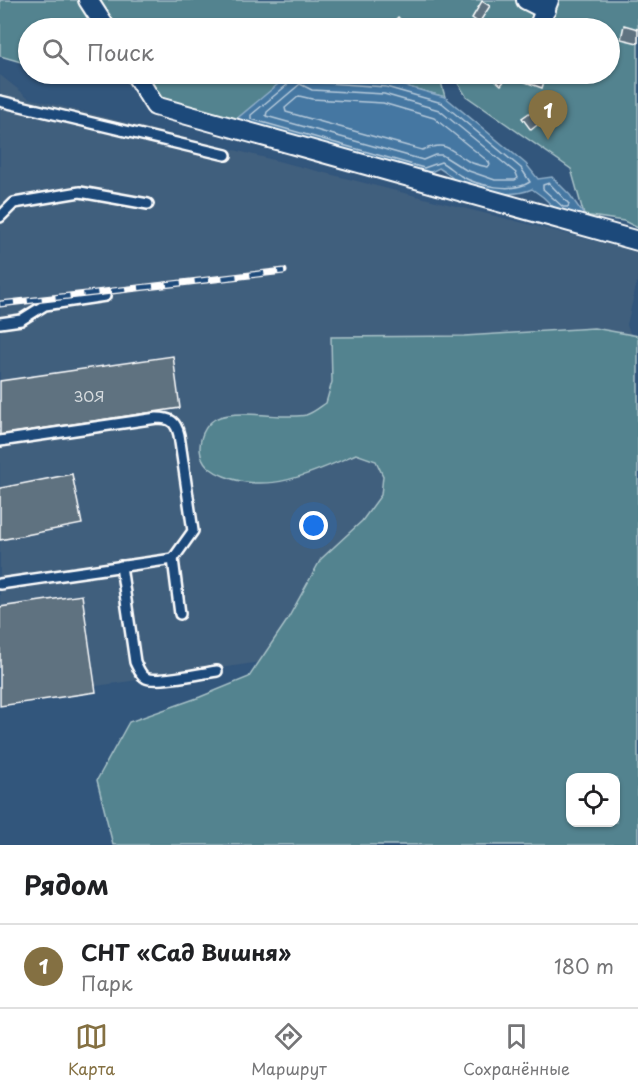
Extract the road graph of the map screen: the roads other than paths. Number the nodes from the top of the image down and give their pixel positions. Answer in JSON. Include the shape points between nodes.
{"nodes":[{"id":1,"x":88,"y":0,"type":"edge"},
{"id":2,"x":526,"y":0,"type":"edge"},
{"id":3,"x":548,"y":5,"type":"edge"},
{"id":4,"x":100,"y":18,"type":"edge"},
{"id":5,"x":141,"y":84,"type":"edge"},
{"id":6,"x":0,"y":101,"type":"edge"},
{"id":7,"x":226,"y":155,"type":"dead end"},
{"id":8,"x":148,"y":204,"type":"dead end"},
{"id":9,"x":0,"y":217,"type":"edge"},
{"id":10,"x":638,"y":241,"type":"edge"},
{"id":11,"x":105,"y":296,"type":"dead end"},
{"id":12,"x":0,"y":323,"type":"edge"},
{"id":13,"x":0,"y":441,"type":"edge"},
{"id":14,"x":172,"y":559,"type":"junction"},
{"id":15,"x":122,"y":566,"type":"junction"},
{"id":16,"x":0,"y":584,"type":"edge"},
{"id":17,"x":180,"y":614,"type":"dead end"},
{"id":18,"x":217,"y":671,"type":"dead end"}],
"edges":[{"from":1,"to":4,"type":"street"},
{"from":2,"to":3,"type":"street"},
{"from":5,"to":10,"type":"street","via":[[155,106]]},
{"from":6,"to":7,"type":"lane"},
{"from":8,"to":9,"type":"lane","via":[[80,192],[14,203]]},
{"from":11,"to":12,"type":"lane","via":[[45,305],[21,320]]},
{"from":13,"to":14,"type":"lane","via":[[169,418],[179,435],[193,531]]},
{"from":14,"to":15,"type":"lane"},
{"from":14,"to":17,"type":"lane"},
{"from":15,"to":16,"type":"lane"},
{"from":15,"to":18,"type":"lane","via":[[135,662],[141,673],[147,679],[159,679]]}]}
